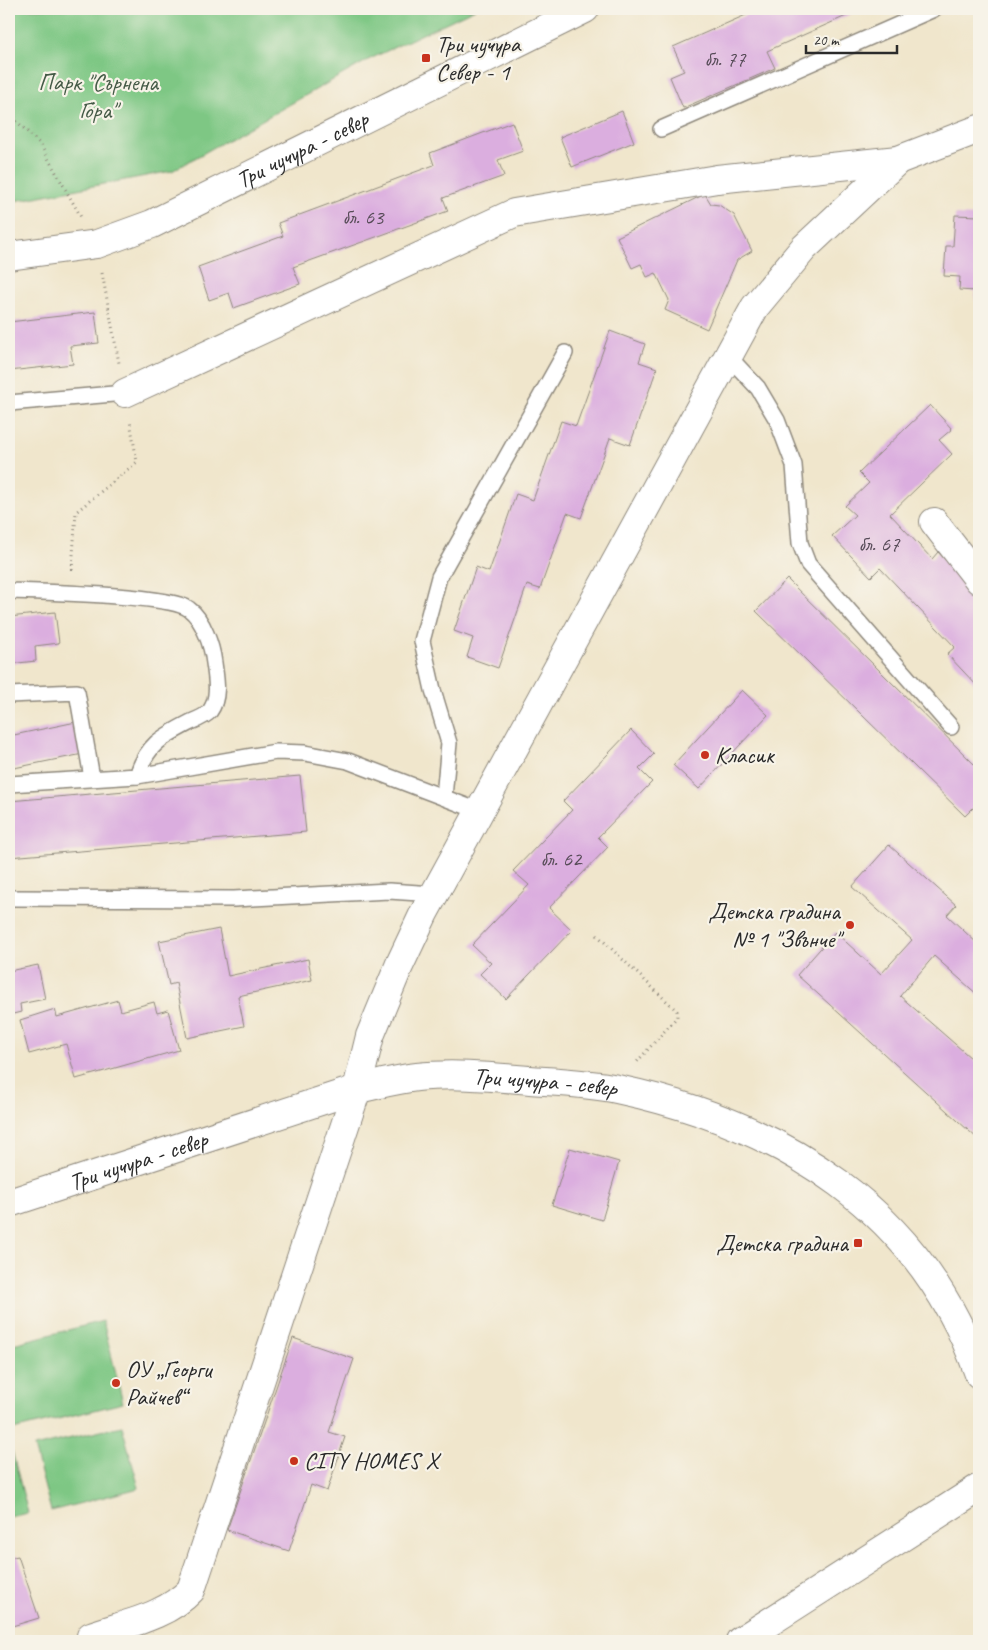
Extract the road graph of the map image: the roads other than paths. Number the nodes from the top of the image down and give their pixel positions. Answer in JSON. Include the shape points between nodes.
{"nodes":[{"id":1,"x":585,"y":9,"type":"edge"},
{"id":2,"x":934,"y":9,"type":"edge"},
{"id":3,"x":661,"y":129,"type":"dead end"},
{"id":4,"x":979,"y":129,"type":"edge"},
{"id":5,"x":898,"y":160,"type":"junction"},
{"id":6,"x":9,"y":256,"type":"edge"},
{"id":7,"x":565,"y":353,"type":"dead end"},
{"id":8,"x":728,"y":356,"type":"junction"},
{"id":9,"x":125,"y":393,"type":"joint"},
{"id":10,"x":9,"y":403,"type":"edge"},
{"id":11,"x":934,"y":522,"type":"dead end"},
{"id":12,"x":979,"y":580,"type":"edge"},
{"id":13,"x":9,"y":591,"type":"edge"},
{"id":14,"x":9,"y":695,"type":"edge"},
{"id":15,"x":951,"y":727,"type":"dead end"},
{"id":16,"x":137,"y":776,"type":"junction"},
{"id":17,"x":92,"y":778,"type":"junction"},
{"id":18,"x":9,"y":784,"type":"edge"},
{"id":19,"x":444,"y":798,"type":"junction"},
{"id":20,"x":480,"y":812,"type":"junction"},
{"id":21,"x":434,"y":894,"type":"junction"},
{"id":22,"x":9,"y":898,"type":"edge"},
{"id":23,"x":358,"y":1089,"type":"junction"},
{"id":24,"x":9,"y":1203,"type":"edge"},
{"id":25,"x":979,"y":1374,"type":"edge"},
{"id":26,"x":979,"y":1488,"type":"edge"},
{"id":27,"x":90,"y":1636,"type":"dead end"},
{"id":28,"x":740,"y":1641,"type":"edge"}],
"edges":[{"from":1,"to":6,"type":"street","name":"Три чучура - север","via":[[152,224],[97,244]]},
{"from":2,"to":3,"type":"lane"},
{"from":4,"to":5,"type":"street"},
{"from":5,"to":8,"type":"street","via":[[804,248],[755,307]]},
{"from":5,"to":9,"type":"street","via":[[717,179],[514,213]]},
{"from":7,"to":19,"type":"lane","via":[[439,577],[422,641],[449,743]]},
{"from":8,"to":15,"type":"lane","via":[[758,388],[777,420],[794,465],[800,543],[808,564]]},
{"from":8,"to":20,"type":"street"},
{"from":9,"to":10,"type":"lane"},
{"from":11,"to":12,"type":"street"},
{"from":13,"to":16,"type":"lane","via":[[167,601],[188,608],[200,622],[216,677],[216,696],[210,712],[152,744],[142,759]]},
{"from":14,"to":17,"type":"lane","via":[[77,692]]},
{"from":16,"to":17,"type":"lane"},
{"from":16,"to":19,"type":"lane","via":[[276,752],[305,753],[348,761]]},
{"from":17,"to":18,"type":"lane"},
{"from":19,"to":20,"type":"lane"},
{"from":20,"to":21,"type":"street"},
{"from":21,"to":22,"type":"lane","via":[[389,891],[234,899]]},
{"from":21,"to":23,"type":"street","via":[[370,1036]]},
{"from":23,"to":24,"type":"street","name":"Три чучура - север"},
{"from":23,"to":25,"type":"street","name":"Три чучура - север","via":[[418,1077],[483,1077],[615,1088],[671,1102],[802,1156],[838,1182],[906,1244],[957,1322]]},
{"from":23,"to":27,"type":"street","via":[[191,1590],[181,1601],[163,1610]]},
{"from":26,"to":28,"type":"street"}]}
